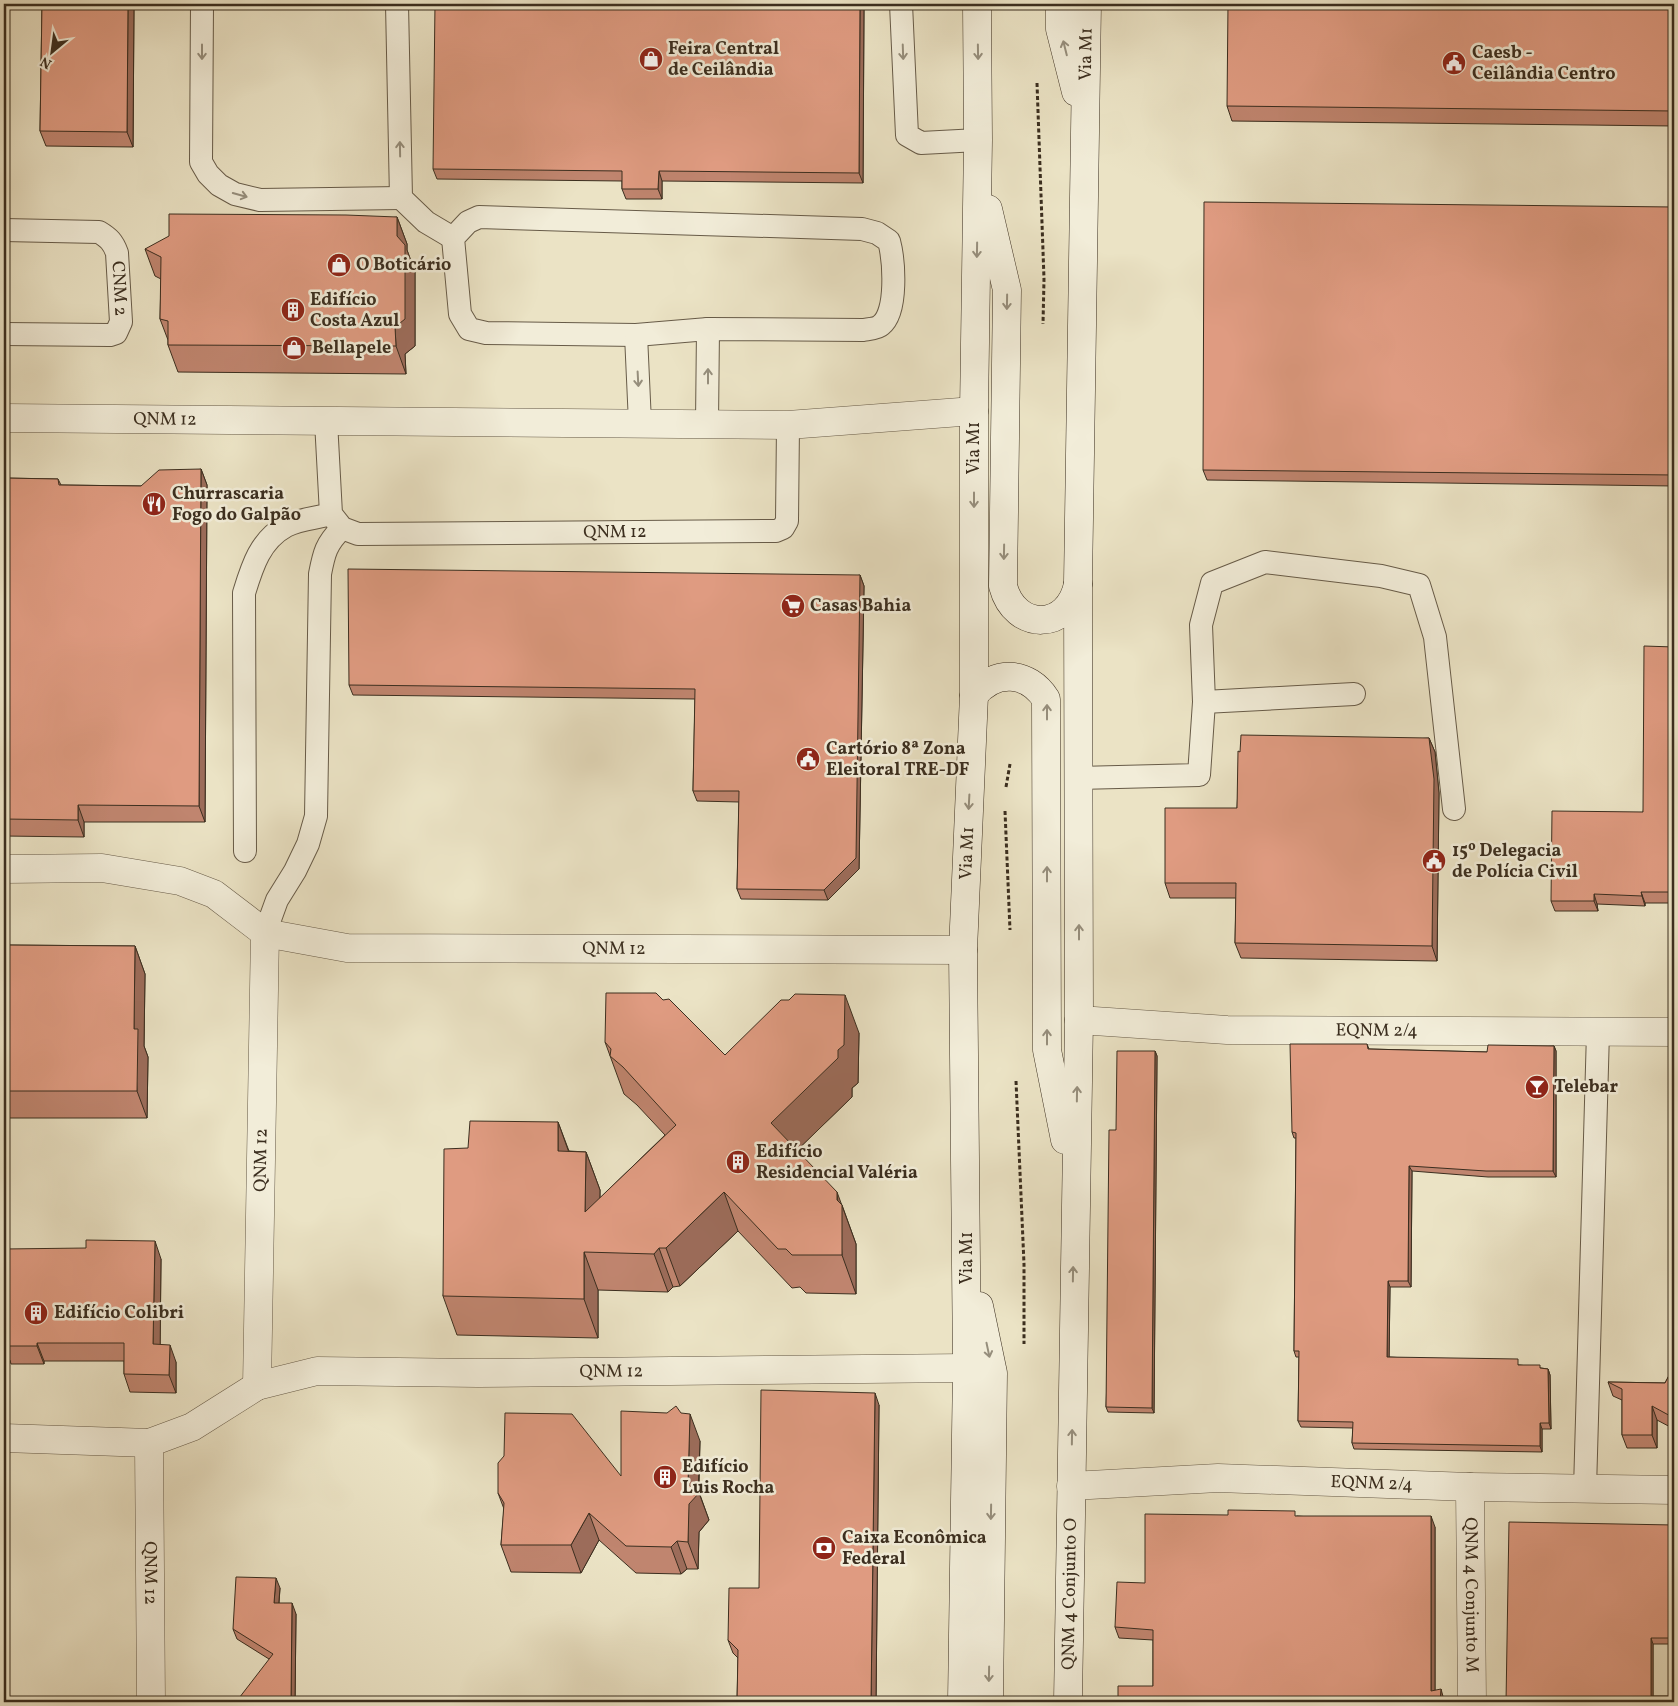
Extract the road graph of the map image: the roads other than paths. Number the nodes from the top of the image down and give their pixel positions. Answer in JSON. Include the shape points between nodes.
{"nodes":[{"id":1,"x":202,"y":4,"type":"edge"},
{"id":2,"x":397,"y":4,"type":"edge"},
{"id":3,"x":901,"y":4,"type":"edge"},
{"id":4,"x":977,"y":4,"type":"edge"},
{"id":5,"x":1060,"y":4,"type":"edge"},
{"id":6,"x":1087,"y":4,"type":"edge"},
{"id":7,"x":1086,"y":130,"type":"junction"},
{"id":8,"x":978,"y":140,"type":"junction"},
{"id":9,"x":978,"y":169,"type":"junction"},
{"id":10,"x":400,"y":198,"type":"junction"},
{"id":11,"x":4,"y":230,"type":"edge"},
{"id":12,"x":453,"y":238,"type":"junction"},
{"id":13,"x":708,"y":329,"type":"junction"},
{"id":14,"x":4,"y":334,"type":"edge"},
{"id":15,"x":636,"y":335,"type":"junction"},
{"id":16,"x":974,"y":411,"type":"junction"},
{"id":17,"x":4,"y":418,"type":"edge"},
{"id":18,"x":326,"y":421,"type":"junction"},
{"id":19,"x":707,"y":422,"type":"junction"},
{"id":20,"x":640,"y":423,"type":"junction"},
{"id":21,"x":788,"y":425,"type":"junction"},
{"id":22,"x":337,"y":521,"type":"junction"},
{"id":23,"x":1078,"y":583,"type":"junction"},
{"id":24,"x":1354,"y":694,"type":"dead end"},
{"id":25,"x":974,"y":695,"type":"junction"},
{"id":26,"x":1204,"y":702,"type":"junction"},
{"id":27,"x":1078,"y":778,"type":"junction"},
{"id":28,"x":1454,"y":809,"type":"dead end"},
{"id":29,"x":245,"y":851,"type":"dead end"},
{"id":30,"x":4,"y":868,"type":"edge"},
{"id":31,"x":265,"y":933,"type":"junction"},
{"id":32,"x":963,"y":950,"type":"junction"},
{"id":33,"x":1079,"y":1020,"type":"junction"},
{"id":34,"x":1598,"y":1032,"type":"junction"},
{"id":35,"x":1674,"y":1032,"type":"edge"},
{"id":36,"x":1074,"y":1188,"type":"junction"},
{"id":37,"x":967,"y":1251,"type":"junction"},
{"id":38,"x":967,"y":1368,"type":"junction"},
{"id":39,"x":257,"y":1386,"type":"junction"},
{"id":40,"x":4,"y":1438,"type":"edge"},
{"id":41,"x":148,"y":1443,"type":"junction"},
{"id":42,"x":1071,"y":1486,"type":"junction"},
{"id":43,"x":1470,"y":1487,"type":"junction"},
{"id":44,"x":1585,"y":1489,"type":"junction"},
{"id":45,"x":1674,"y":1490,"type":"edge"},
{"id":46,"x":151,"y":1702,"type":"edge"},
{"id":47,"x":962,"y":1702,"type":"edge"},
{"id":48,"x":989,"y":1702,"type":"edge"},
{"id":49,"x":1068,"y":1702,"type":"edge"},
{"id":50,"x":1472,"y":1702,"type":"edge"}],
"edges":[{"from":1,"to":10,"type":"lane","one_way":true,"via":[[201,162],[219,185],[235,194],[260,200]]},
{"from":10,"to":2,"type":"lane","one_way":true},
{"from":3,"to":8,"type":"lane","one_way":true,"via":[[907,135],[921,143]]},
{"from":4,"to":8,"type":"main road","name":"Via M1","one_way":true},
{"from":7,"to":5,"type":"main road","one_way":true,"via":[[1060,29]]},
{"from":6,"to":7,"type":"main road","name":"Via M1"},
{"from":7,"to":23,"type":"main road","name":"Via M1"},
{"from":8,"to":9,"type":"main road","name":"Via M1"},
{"from":9,"to":16,"type":"main road","name":"Via M1","one_way":true},
{"from":9,"to":23,"type":"main road","one_way":true,"via":[[1007,290],[1003,586],[1006,598],[1020,614],[1045,620],[1068,608]]},
{"from":10,"to":12,"type":"lane","via":[[426,222]]},
{"from":11,"to":14,"type":"lane","name":"CNM 2","via":[[99,232],[108,238],[114,243],[117,253],[120,322],[116,333],[110,335]]},
{"from":12,"to":13,"type":"lane","via":[[468,222],[479,217],[862,228],[889,241],[892,308],[880,327],[863,330]]},
{"from":12,"to":15,"type":"lane","via":[[460,314],[469,329],[486,333]]},
{"from":13,"to":15,"type":"lane"},
{"from":19,"to":13,"type":"lane","one_way":true},
{"from":15,"to":20,"type":"lane","one_way":true},
{"from":16,"to":21,"type":"main road","name":"QNM 12"},
{"from":16,"to":25,"type":"main road","name":"Via M1","one_way":true},
{"from":17,"to":18,"type":"main road","name":"QNM 12"},
{"from":18,"to":20,"type":"main road","name":"QNM 12"},
{"from":18,"to":22,"type":"lane"},
{"from":19,"to":20,"type":"main road","name":"QNM 12"},
{"from":19,"to":21,"type":"main road","name":"QNM 12"},
{"from":21,"to":22,"type":"lane","name":"QNM 12","via":[[787,521],[776,532],[358,534]]},
{"from":22,"to":29,"type":"lane","via":[[286,526],[265,543],[253,565],[244,593]]},
{"from":22,"to":31,"type":"lane","name":"QNM 12","via":[[324,550],[320,574],[316,816],[308,844],[277,900]]},
{"from":23,"to":27,"type":"main road","name":"Via M1"},
{"from":24,"to":26,"type":"lane"},
{"from":25,"to":32,"type":"main road","name":"Via M1","one_way":true},
{"from":36,"to":25,"type":"main road","one_way":true,"via":[[1047,1050],[1046,699],[1034,684],[1014,676],[991,680]]},
{"from":26,"to":27,"type":"lane","via":[[1198,775]]},
{"from":26,"to":28,"type":"lane","via":[[1200,625],[1212,583],[1265,562],[1381,576],[1419,585],[1435,637]]},
{"from":33,"to":27,"type":"main road","name":"Via M1","one_way":true},
{"from":30,"to":31,"type":"main road","name":"QNM 12","via":[[102,868],[180,881],[214,894]]},
{"from":31,"to":32,"type":"main road","name":"QNM 12","via":[[347,948],[385,949]]},
{"from":31,"to":39,"type":"main road","name":"QNM 12"},
{"from":32,"to":37,"type":"main road","name":"Via M1"},
{"from":33,"to":34,"type":"main road","name":"EQNM 2/4","via":[[1227,1030]]},
{"from":36,"to":33,"type":"main road","name":"Via M1","one_way":true},
{"from":34,"to":35,"type":"main road","name":"EQNM 2/4"},
{"from":34,"to":44,"type":"lane"},
{"from":42,"to":36,"type":"main road","name":"Via M1","one_way":true},
{"from":37,"to":38,"type":"main road","name":"Via M1"},
{"from":37,"to":48,"type":"main road","one_way":true,"via":[[993,1373]]},
{"from":38,"to":39,"type":"main road","name":"QNM 12","via":[[478,1373],[317,1371]]},
{"from":38,"to":47,"type":"main road","name":"Via M1"},
{"from":39,"to":41,"type":"main road","name":"QNM 12","via":[[192,1427]]},
{"from":40,"to":41,"type":"main road","name":"QNM 12"},
{"from":41,"to":46,"type":"main road","name":"QNM 12"},
{"from":42,"to":43,"type":"main road","name":"EQNM 2/4","via":[[1218,1478]]},
{"from":42,"to":49,"type":"main road","name":"QNM 4 Conjunto O"},
{"from":43,"to":44,"type":"main road","name":"EQNM 2/4"},
{"from":43,"to":50,"type":"main road","name":"QNM 4 Conjunto M"},
{"from":44,"to":45,"type":"main road","name":"EQNM 2/4"}]}
